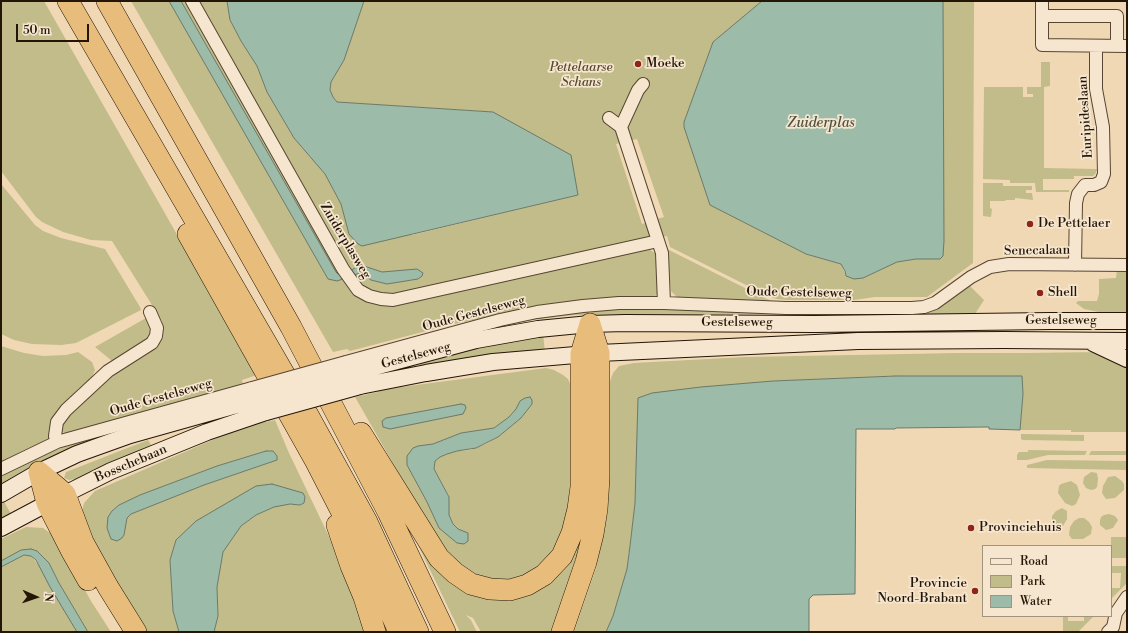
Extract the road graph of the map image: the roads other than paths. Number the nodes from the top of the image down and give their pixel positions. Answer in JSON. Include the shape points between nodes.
{"nodes":[{"id":1,"x":68,"y":1,"type":"edge"},
{"id":2,"x":107,"y":1,"type":"edge"},
{"id":3,"x":192,"y":1,"type":"edge"},
{"id":4,"x":1042,"y":1,"type":"edge"},
{"id":5,"x":1042,"y":16,"type":"junction"},
{"id":6,"x":1096,"y":46,"type":"junction"},
{"id":7,"x":1122,"y":46,"type":"edge"},
{"id":8,"x":107,"y":68,"type":"junction"},
{"id":9,"x":643,"y":84,"type":"dead end"},
{"id":10,"x":609,"y":118,"type":"dead end"},
{"id":11,"x":621,"y":127,"type":"junction"},
{"id":12,"x":658,"y":241,"type":"junction"},
{"id":13,"x":1075,"y":265,"type":"junction"},
{"id":14,"x":1127,"y":265,"type":"edge"},
{"id":15,"x":664,"y":303,"type":"junction"},
{"id":16,"x":912,"y":308,"type":"joint"},
{"id":17,"x":150,"y":312,"type":"dead end"},
{"id":18,"x":1127,"y":321,"type":"edge"},
{"id":19,"x":590,"y":324,"type":"junction"},
{"id":20,"x":291,"y":327,"type":"junction"},
{"id":21,"x":1088,"y":341,"type":"junction"},
{"id":22,"x":1127,"y":341,"type":"edge"},
{"id":23,"x":590,"y":354,"type":"junction"},
{"id":24,"x":1127,"y":359,"type":"edge"},
{"id":25,"x":353,"y":374,"type":"junction"},
{"id":26,"x":259,"y":400,"type":"junction"},
{"id":27,"x":56,"y":442,"type":"junction"},
{"id":28,"x":315,"y":460,"type":"junction"},
{"id":29,"x":1,"y":470,"type":"edge"},
{"id":30,"x":39,"y":472,"type":"junction"},
{"id":31,"x":1,"y":494,"type":"edge"},
{"id":32,"x":56,"y":499,"type":"junction"},
{"id":33,"x":1,"y":528,"type":"edge"},
{"id":34,"x":1127,"y":597,"type":"edge"},
{"id":35,"x":1112,"y":630,"type":"edge"},
{"id":36,"x":120,"y":632,"type":"edge"},
{"id":37,"x":136,"y":632,"type":"edge"},
{"id":38,"x":375,"y":632,"type":"edge"},
{"id":39,"x":399,"y":632,"type":"edge"},
{"id":40,"x":418,"y":632,"type":"edge"},
{"id":41,"x":445,"y":632,"type":"edge"},
{"id":42,"x":562,"y":632,"type":"edge"}],
"edges":[{"from":1,"to":8,"type":"highway"},
{"from":2,"to":20,"type":"highway"},
{"from":3,"to":12,"type":"street","name":"Zuiderplasweg","via":[[343,269],[358,290],[369,296],[393,300]]},
{"from":4,"to":5,"type":"street"},
{"from":5,"to":6,"type":"street","via":[[1042,45]]},
{"from":5,"to":7,"type":"street","via":[[1117,16]]},
{"from":6,"to":7,"type":"street"},
{"from":6,"to":13,"type":"street","name":"Euripideslaan","via":[[1096,89],[1103,127],[1104,174],[1101,182],[1094,186],[1085,186],[1078,194]]},
{"from":8,"to":28,"type":"highway","via":[[165,193]]},
{"from":8,"to":40,"type":"highway","via":[[366,520]]},
{"from":9,"to":11,"type":"street"},
{"from":10,"to":11,"type":"street"},
{"from":11,"to":12,"type":"street"},
{"from":12,"to":15,"type":"street","via":[[662,253]]},
{"from":13,"to":14,"type":"street","name":"Senecalaan"},
{"from":13,"to":16,"type":"street","name":"Senecalaan","via":[[1009,264],[990,267],[971,277],[935,303]]},
{"from":15,"to":16,"type":"street","name":"Oude Gestelseweg","via":[[786,308]]},
{"from":15,"to":25,"type":"street","name":"Oude Gestelseweg","via":[[583,306],[500,320]]},
{"from":17,"to":27,"type":"street","via":[[157,328],[152,343],[108,371],[66,410],[57,422]]},
{"from":18,"to":19,"type":"main road","name":"Gestelseweg"},
{"from":19,"to":23,"type":"highway"},
{"from":19,"to":25,"type":"main road","name":"Gestelseweg","via":[[538,329],[476,340]]},
{"from":20,"to":23,"type":"highway","via":[[439,558],[471,584],[490,589],[510,590],[527,585],[544,575],[562,556],[572,533],[581,487]]},
{"from":20,"to":41,"type":"highway","via":[[388,512]]},
{"from":21,"to":22,"type":"main road","name":"Gestelseweg"},
{"from":21,"to":23,"type":"main road","name":"Gestelseweg","via":[[858,341]]},
{"from":21,"to":24,"type":"main road"},
{"from":23,"to":25,"type":"main road","name":"Gestelseweg","via":[[493,362],[426,373]]},
{"from":23,"to":42,"type":"highway","via":[[599,478],[597,509],[586,562]]},
{"from":25,"to":26,"type":"main road","bridge":true},
{"from":25,"to":26,"type":"street","name":"Oude Gestelseweg","bridge":true},
{"from":26,"to":27,"type":"street","name":"Oude Gestelseweg"},
{"from":26,"to":30,"type":"main road","name":"Bosschebaan","via":[[130,435]]},
{"from":26,"to":32,"type":"main road","name":"Bosschebaan","via":[[207,432],[111,472]]},
{"from":27,"to":29,"type":"street","name":"Oude Gestelseweg"},
{"from":28,"to":38,"type":"highway"},
{"from":28,"to":39,"type":"highway","via":[[375,577]]},
{"from":30,"to":31,"type":"main road","name":"Bosschebaan"},
{"from":30,"to":32,"type":"highway"},
{"from":32,"to":33,"type":"main road","name":"Bosschebaan"},
{"from":32,"to":36,"type":"highway","via":[[71,550]]},
{"from":32,"to":37,"type":"highway"},
{"from":34,"to":35,"type":"street","via":[[1116,613]]}]}
